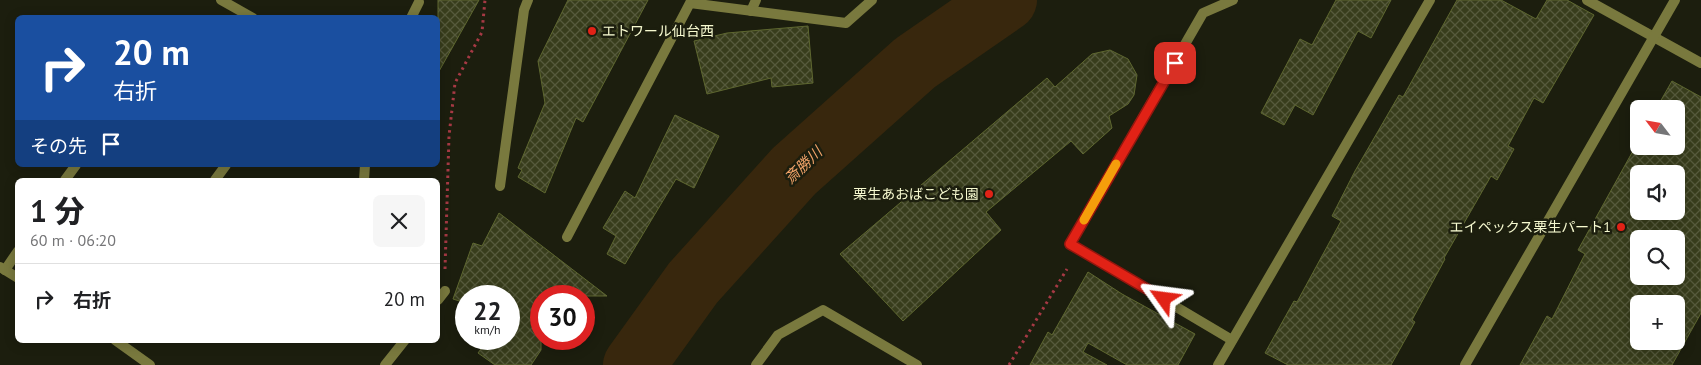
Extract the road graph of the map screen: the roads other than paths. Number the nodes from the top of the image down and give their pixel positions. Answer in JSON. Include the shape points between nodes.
{"nodes":[{"id":1,"x":221,"y":0,"type":"edge"},
{"id":2,"x":528,"y":0,"type":"edge"},
{"id":3,"x":756,"y":0,"type":"edge"},
{"id":4,"x":872,"y":0,"type":"edge"},
{"id":5,"x":1233,"y":0,"type":"edge"},
{"id":6,"x":1430,"y":0,"type":"edge"},
{"id":7,"x":1587,"y":0,"type":"edge"},
{"id":8,"x":1675,"y":0,"type":"edge"},
{"id":9,"x":419,"y":2,"type":"dead end"},
{"id":10,"x":751,"y":11,"type":"junction"},
{"id":11,"x":248,"y":15,"type":"edge"},
{"id":12,"x":412,"y":15,"type":"edge"},
{"id":13,"x":1654,"y":37,"type":"junction"},
{"id":14,"x":1701,"y":63,"type":"edge"},
{"id":15,"x":75,"y":167,"type":"edge"},
{"id":16,"x":225,"y":167,"type":"edge"},
{"id":17,"x":67,"y":178,"type":"edge"},
{"id":18,"x":216,"y":178,"type":"edge"},
{"id":19,"x":500,"y":186,"type":"dead end"},
{"id":20,"x":567,"y":237,"type":"dead end"},
{"id":21,"x":15,"y":254,"type":"edge"},
{"id":22,"x":2,"y":268,"type":"edge"},
{"id":23,"x":15,"y":276,"type":"edge"},
{"id":24,"x":445,"y":291,"type":"road end"},
{"id":25,"x":440,"y":297,"type":"edge"},
{"id":26,"x":1232,"y":340,"type":"junction"},
{"id":27,"x":119,"y":343,"type":"edge"},
{"id":28,"x":403,"y":343,"type":"edge"},
{"id":29,"x":150,"y":365,"type":"edge"},
{"id":30,"x":385,"y":365,"type":"edge"},
{"id":31,"x":756,"y":365,"type":"edge"},
{"id":32,"x":917,"y":365,"type":"edge"},
{"id":33,"x":1218,"y":365,"type":"edge"},
{"id":34,"x":1465,"y":365,"type":"edge"}],
"edges":[{"from":1,"to":11,"type":"street"},
{"from":2,"to":19,"type":"street"},
{"from":3,"to":10,"type":"street"},
{"from":4,"to":10,"type":"street","via":[[846,23]]},
{"from":5,"to":26,"type":"street","via":[[1203,13],[1070,244]]},
{"from":6,"to":26,"type":"street"},
{"from":7,"to":13,"type":"street"},
{"from":8,"to":13,"type":"street"},
{"from":9,"to":12,"type":"street"},
{"from":10,"to":20,"type":"street","via":[[690,3]]},
{"from":13,"to":14,"type":"street"},
{"from":13,"to":34,"type":"street"},
{"from":15,"to":17,"type":"street"},
{"from":16,"to":18,"type":"street"},
{"from":21,"to":22,"type":"street"},
{"from":22,"to":23,"type":"street"},
{"from":24,"to":25,"type":"street"},
{"from":26,"to":33,"type":"street"},
{"from":27,"to":29,"type":"street"},
{"from":28,"to":30,"type":"street"},
{"from":31,"to":32,"type":"street","via":[[778,335],[823,310]]}]}
